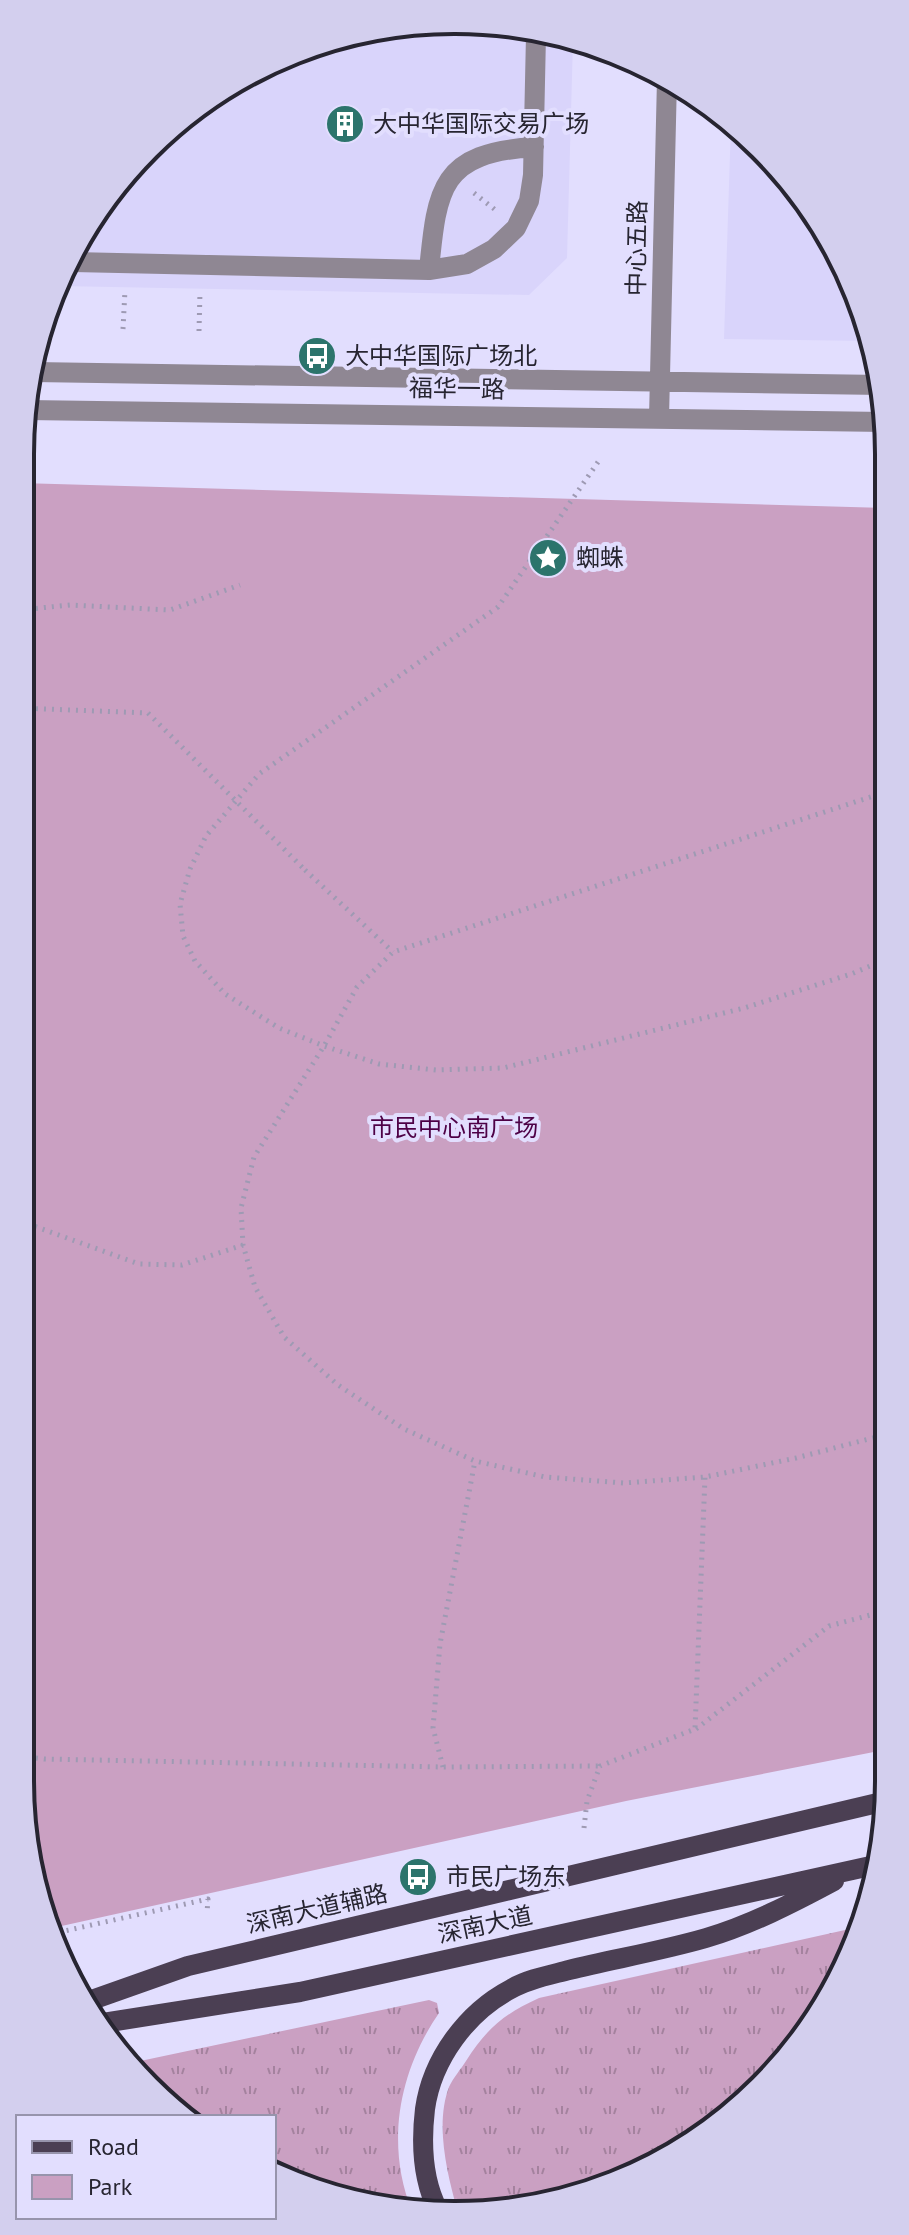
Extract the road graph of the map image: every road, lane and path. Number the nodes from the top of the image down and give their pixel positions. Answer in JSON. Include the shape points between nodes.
{"nodes":[{"id":1,"x":536,"y":42,"type":"edge"},
{"id":2,"x":667,"y":91,"type":"edge"},
{"id":3,"x":534,"y":147,"type":"junction"},
{"id":4,"x":452,"y":174,"type":"junction"},
{"id":5,"x":516,"y":228,"type":"junction"},
{"id":6,"x":80,"y":262,"type":"edge"},
{"id":7,"x":126,"y":264,"type":"junction"},
{"id":8,"x":201,"y":265,"type":"junction"},
{"id":9,"x":429,"y":270,"type":"junction"},
{"id":10,"x":123,"y":329,"type":"dead end"},
{"id":11,"x":199,"y":331,"type":"dead end"},
{"id":12,"x":42,"y":372,"type":"edge"},
{"id":13,"x":660,"y":381,"type":"junction"},
{"id":14,"x":869,"y":385,"type":"edge"},
{"id":15,"x":37,"y":410,"type":"edge"},
{"id":16,"x":659,"y":418,"type":"junction"},
{"id":17,"x":873,"y":422,"type":"edge"},
{"id":18,"x":598,"y":462,"type":"dead end"},
{"id":19,"x":240,"y":585,"type":"dead end"},
{"id":20,"x":34,"y":609,"type":"edge"},
{"id":21,"x":34,"y":709,"type":"edge"},
{"id":22,"x":875,"y":796,"type":"edge"},
{"id":23,"x":393,"y":952,"type":"junction"},
{"id":24,"x":875,"y":964,"type":"edge"},
{"id":25,"x":324,"y":1046,"type":"junction"},
{"id":26,"x":34,"y":1226,"type":"edge"},
{"id":27,"x":243,"y":1245,"type":"junction"},
{"id":28,"x":875,"y":1437,"type":"edge"},
{"id":29,"x":475,"y":1461,"type":"junction"},
{"id":30,"x":705,"y":1477,"type":"junction"},
{"id":31,"x":875,"y":1614,"type":"edge"},
{"id":32,"x":695,"y":1729,"type":"junction"},
{"id":33,"x":34,"y":1758,"type":"edge"},
{"id":34,"x":600,"y":1766,"type":"junction"},
{"id":35,"x":443,"y":1767,"type":"junction"},
{"id":36,"x":874,"y":1804,"type":"edge"},
{"id":37,"x":584,"y":1828,"type":"dead end"},
{"id":38,"x":867,"y":1866,"type":"edge"},
{"id":39,"x":207,"y":1913,"type":"dead end"},
{"id":40,"x":62,"y":1932,"type":"edge"},
{"id":41,"x":95,"y":1999,"type":"edge"},
{"id":42,"x":111,"y":2022,"type":"edge"},
{"id":43,"x":434,"y":2200,"type":"edge"}],
"edges":[{"from":1,"to":3,"type":"street"},
{"from":2,"to":13,"type":"street","name":"中心五路"},
{"from":3,"to":4,"type":"street","via":[[487,152]]},
{"from":3,"to":5,"type":"street","via":[[529,201]]},
{"from":4,"to":5,"type":"path"},
{"from":4,"to":9,"type":"street","via":[[435,211]]},
{"from":5,"to":9,"type":"street","via":[[467,264]]},
{"from":6,"to":7,"type":"street"},
{"from":7,"to":8,"type":"street"},
{"from":7,"to":10,"type":"path"},
{"from":8,"to":9,"type":"street"},
{"from":8,"to":11,"type":"path"},
{"from":12,"to":13,"type":"street","name":"福华一路"},
{"from":13,"to":14,"type":"street","name":"福华一路"},
{"from":13,"to":16,"type":"street","name":"中心五路"},
{"from":15,"to":16,"type":"street","name":"福华一路"},
{"from":16,"to":17,"type":"street","name":"福华一路"},
{"from":18,"to":25,"type":"path","via":[[498,607],[259,774],[206,836],[190,869],[180,904],[183,936],[195,961],[225,994],[279,1028]]},
{"from":19,"to":20,"type":"path","via":[[170,610]]},
{"from":21,"to":23,"type":"path","bridge":true,"via":[[148,713]]},
{"from":22,"to":23,"type":"path"},
{"from":23,"to":25,"type":"path","via":[[357,987]]},
{"from":24,"to":25,"type":"path","via":[[744,1008],[503,1068],[436,1070],[379,1064]]},
{"from":25,"to":27,"type":"path","via":[[254,1157],[241,1208]]},
{"from":26,"to":27,"type":"path","via":[[139,1264],[182,1265]]},
{"from":27,"to":29,"type":"path","via":[[255,1287],[284,1337],[338,1385],[404,1429]]},
{"from":28,"to":30,"type":"path"},
{"from":29,"to":30,"type":"path","via":[[561,1478],[624,1483]]},
{"from":29,"to":35,"type":"path","via":[[440,1644],[433,1728]]},
{"from":30,"to":32,"type":"path"},
{"from":31,"to":32,"type":"path","via":[[829,1626]]},
{"from":32,"to":34,"type":"path"},
{"from":33,"to":35,"type":"path"},
{"from":34,"to":35,"type":"path"},
{"from":34,"to":37,"type":"path"},
{"from":36,"to":41,"type":"main road","name":"深南大道辅路","via":[[188,1966]]},
{"from":38,"to":42,"type":"main road","name":"深南大道","via":[[300,1992]]},
{"from":38,"to":43,"type":"main road","via":[[782,1909],[706,1938],[550,1975],[513,1987],[484,2006],[452,2041],[427,2097],[424,2161]]},
{"from":39,"to":40,"type":"path","via":[[208,1899]]}]}
